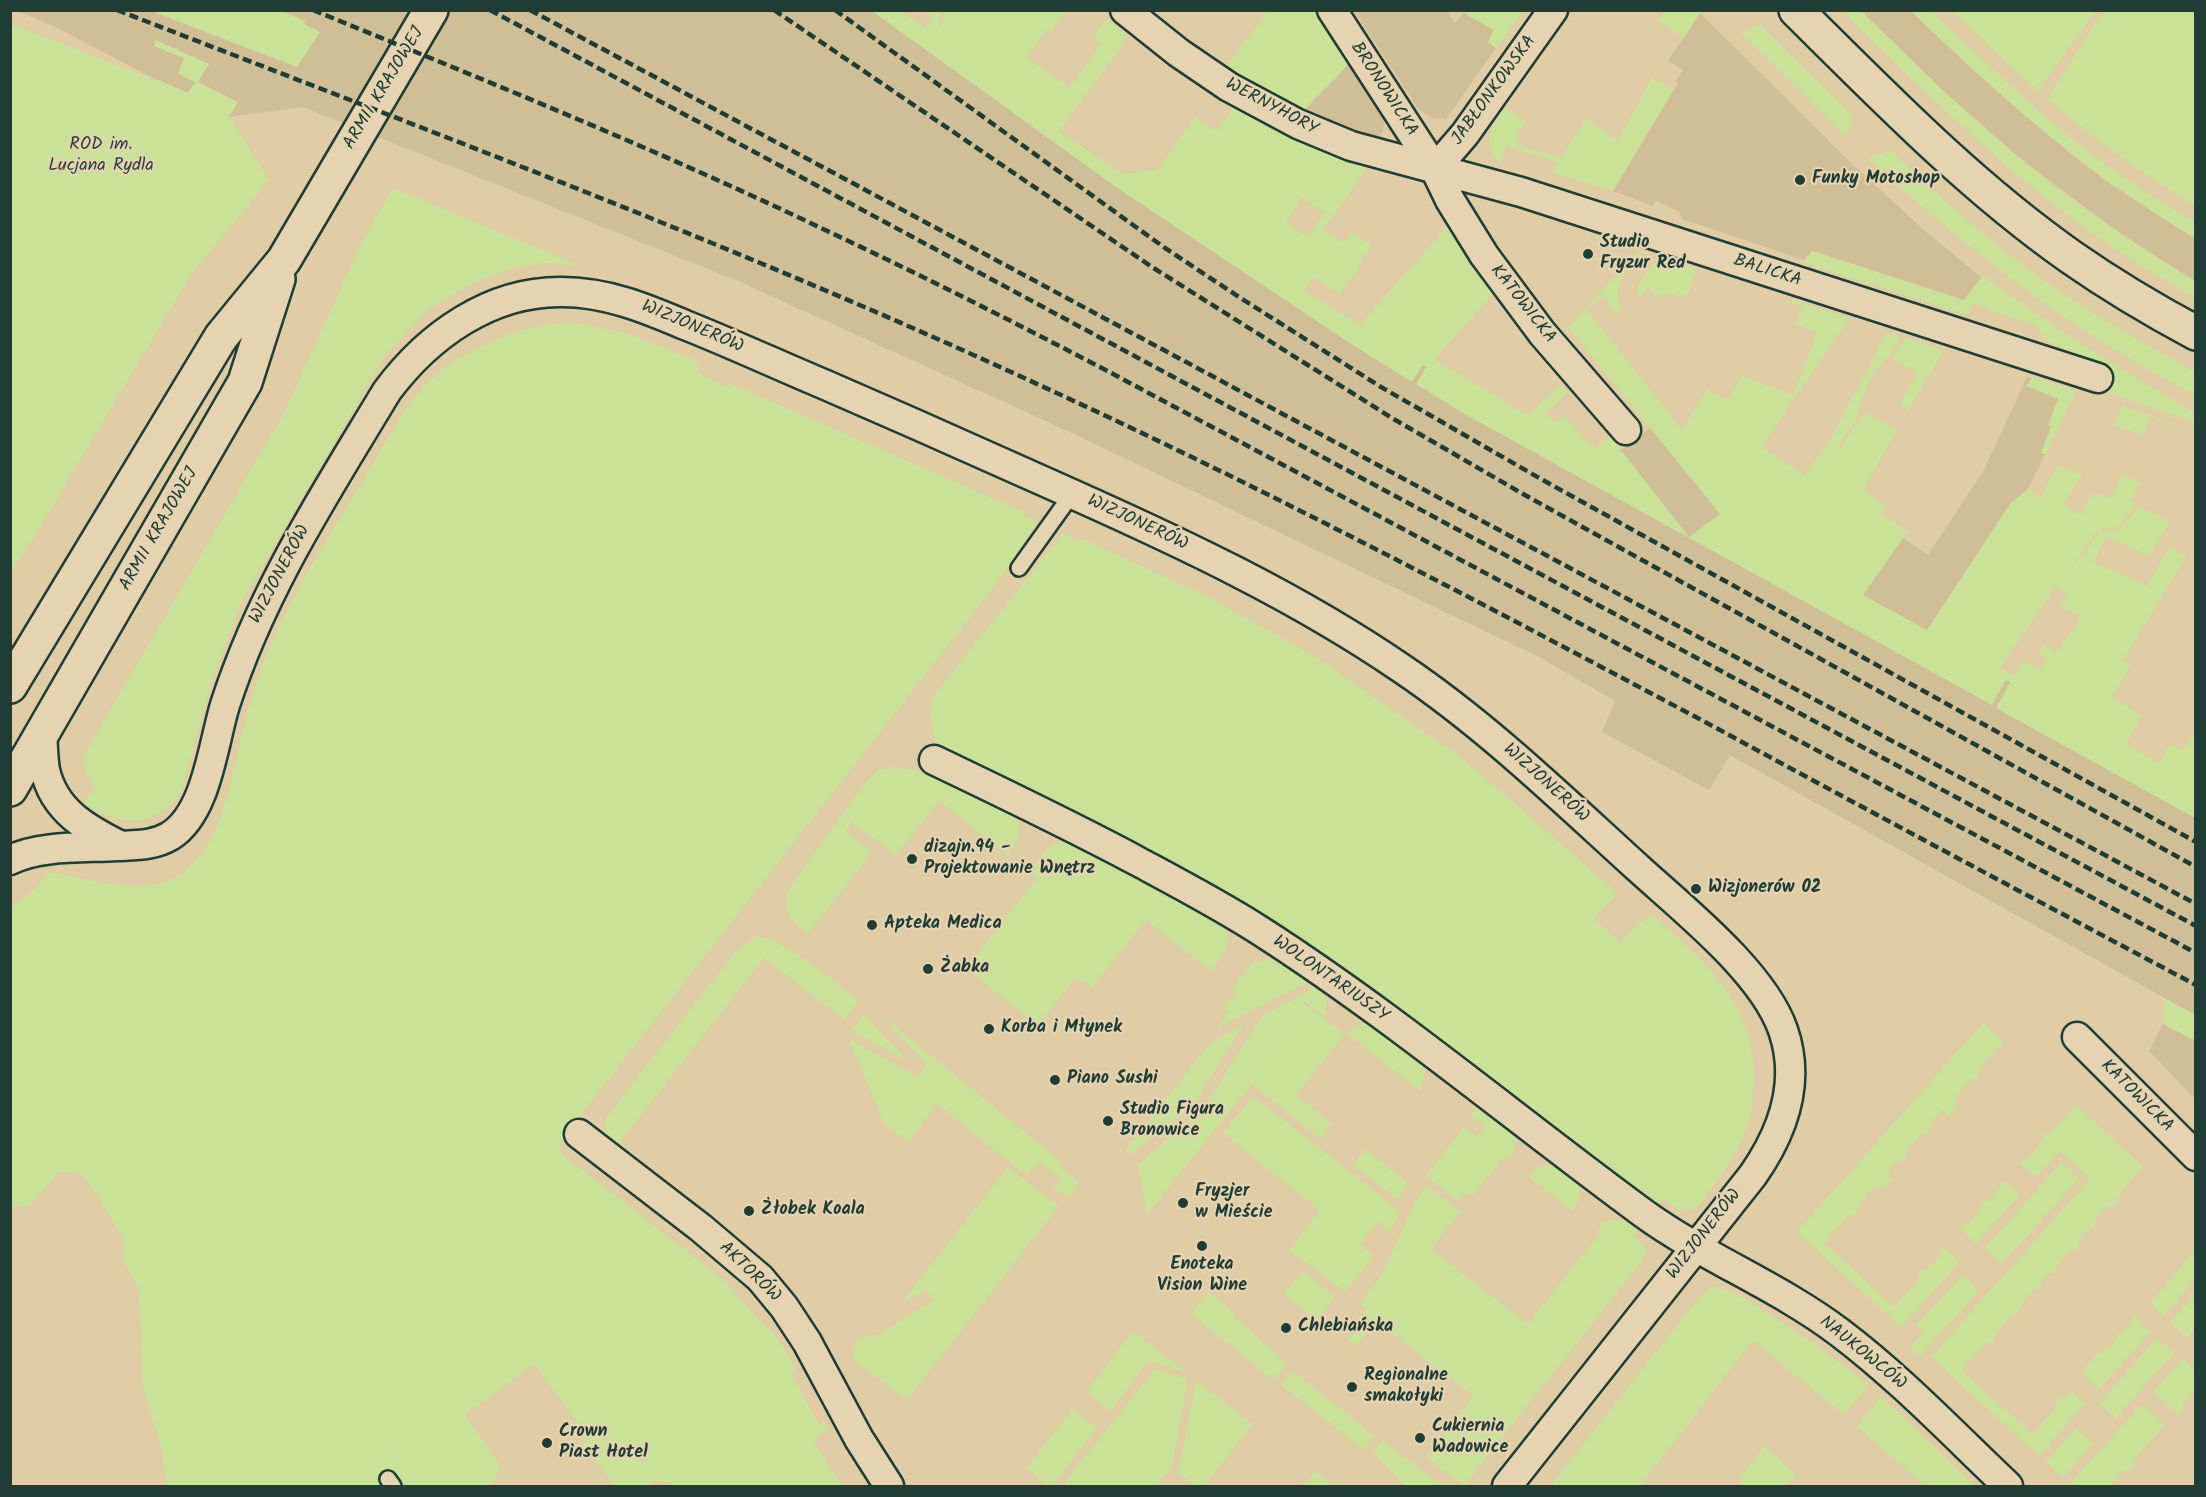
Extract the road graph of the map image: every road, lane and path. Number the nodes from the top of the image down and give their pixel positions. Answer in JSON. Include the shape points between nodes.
{"nodes":[{"id":1,"x":431,"y":10,"type":"edge"},
{"id":2,"x":1125,"y":10,"type":"edge"},
{"id":3,"x":1332,"y":10,"type":"edge"},
{"id":4,"x":1552,"y":10,"type":"edge"},
{"id":5,"x":1796,"y":10,"type":"edge"},
{"id":6,"x":1435,"y":169,"type":"junction"},
{"id":7,"x":284,"y":260,"type":"junction"},
{"id":8,"x":2196,"y":333,"type":"edge"},
{"id":9,"x":2098,"y":378,"type":"dead end"},
{"id":10,"x":1626,"y":430,"type":"dead end"},
{"id":11,"x":1072,"y":494,"type":"junction"},
{"id":12,"x":1020,"y":568,"type":"dead end"},
{"id":13,"x":10,"y":686,"type":"edge"},
{"id":14,"x":42,"y":733,"type":"junction"},
{"id":15,"x":934,"y":760,"type":"dead end"},
{"id":16,"x":10,"y":789,"type":"edge"},
{"id":17,"x":121,"y":846,"type":"junction"},
{"id":18,"x":10,"y":860,"type":"edge"},
{"id":19,"x":2077,"y":1037,"type":"dead end"},
{"id":20,"x":579,"y":1134,"type":"dead end"},
{"id":21,"x":2196,"y":1156,"type":"edge"},
{"id":22,"x":1697,"y":1248,"type":"junction"},
{"id":23,"x":889,"y":1486,"type":"edge"},
{"id":24,"x":1507,"y":1486,"type":"edge"},
{"id":25,"x":2008,"y":1486,"type":"edge"}],
"edges":[{"from":1,"to":7,"type":"main road","name":"ARMII KRAJOWEJ"},
{"from":2,"to":6,"type":"street","name":"WERNYHORY","via":[[1204,71],[1298,124],[1359,149]]},
{"from":3,"to":6,"type":"street","name":"BRONOWICKA"},
{"from":4,"to":6,"type":"street","name":"JABŁONKOWSKA","via":[[1465,134]]},
{"from":5,"to":8,"type":"main road","via":[[1913,125],[2018,216],[2104,280]]},
{"from":6,"to":9,"type":"street","name":"BALICKA","via":[[1521,192]]},
{"from":6,"to":10,"type":"street","name":"KATOWICKA","via":[[1484,255],[1542,333]]},
{"from":7,"to":13,"type":"main road","name":"ARMII KRAJOWEJ","via":[[221,337]]},
{"from":7,"to":14,"type":"main road","name":"ARMII KRAJOWEJ","via":[[245,382]]},
{"from":11,"to":12,"type":"lane"},
{"from":11,"to":17,"type":"street","name":"WIZJONERÓW","via":[[632,303],[558,291],[493,305],[457,324],[421,351],[387,391],[364,429],[257,619],[228,697],[197,803],[185,823],[171,836],[152,844]]},
{"from":11,"to":22,"type":"street","name":"WIZJONERÓW","via":[[1232,568],[1317,615],[1402,669],[1493,736],[1749,975],[1773,1008],[1785,1036],[1790,1062],[1787,1104],[1766,1156]]},
{"from":14,"to":16,"type":"main road","name":"ARMII KRAJOWEJ"},
{"from":14,"to":17,"type":"street","via":[[45,771],[60,805],[76,821]]},
{"from":15,"to":22,"type":"street","name":"WOLONTARIUSZY","via":[[1062,821],[1258,929],[1452,1068],[1640,1211]]},
{"from":17,"to":18,"type":"street","name":"WIZJONERÓW","via":[[34,852]]},
{"from":19,"to":21,"type":"street","name":"KATOWICKA"},
{"from":20,"to":23,"type":"street","name":"AKTORÓW","via":[[760,1278],[802,1334]]},
{"from":22,"to":24,"type":"street","name":"WIZJONERÓW"},
{"from":22,"to":25,"type":"street","name":"NAUKOWCÓW","via":[[1776,1291],[1838,1331],[1896,1379]]}]}
